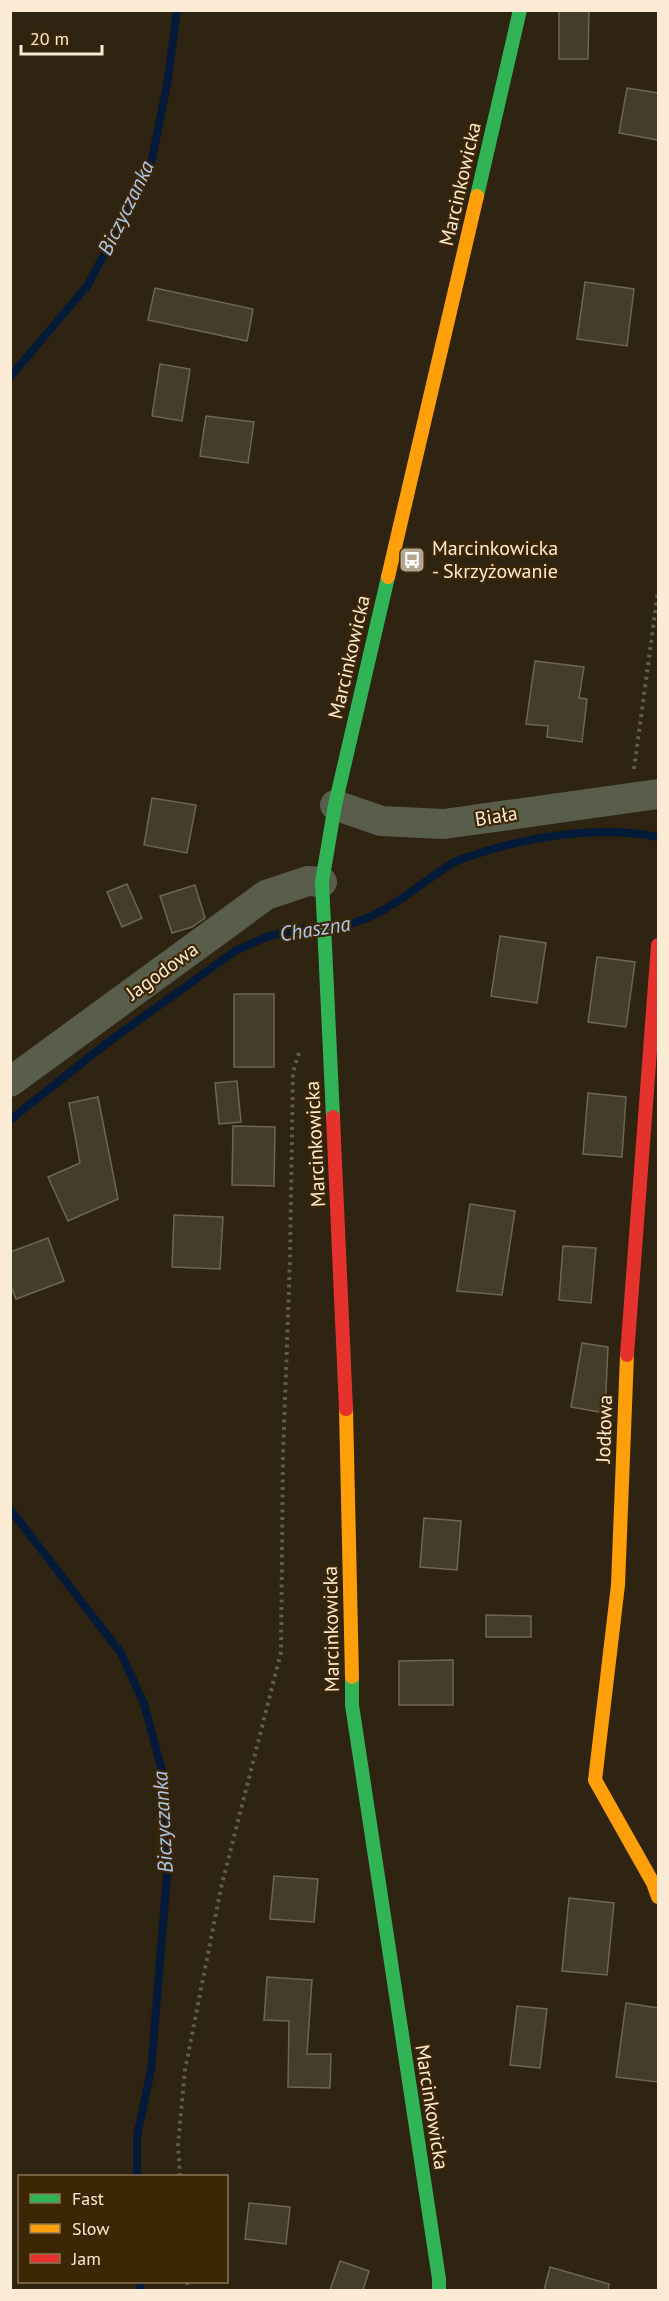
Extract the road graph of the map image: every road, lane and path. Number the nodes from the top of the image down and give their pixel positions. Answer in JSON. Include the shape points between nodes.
{"nodes":[{"id":1,"x":520,"y":10,"type":"edge"},
{"id":2,"x":658,"y":591,"type":"edge"},
{"id":3,"x":644,"y":795,"type":"edge"},
{"id":4,"x":335,"y":805,"type":"junction"},
{"id":5,"x":323,"y":896,"type":"junction"},
{"id":6,"x":658,"y":945,"type":"edge"},
{"id":7,"x":300,"y":1049,"type":"dead end"},
{"id":8,"x":10,"y":1082,"type":"edge"},
{"id":9,"x":658,"y":1897,"type":"edge"},
{"id":10,"x":180,"y":2175,"type":"edge"},
{"id":11,"x":439,"y":2290,"type":"edge"}],
"edges":[{"from":1,"to":4,"type":"street","name":"Marcinkowicka"},
{"from":2,"to":3,"type":"path"},
{"from":3,"to":4,"type":"street","name":"Biała","via":[[444,824],[381,820]]},
{"from":4,"to":5,"type":"street","name":"Marcinkowicka"},
{"from":5,"to":8,"type":"street","name":"Jagodowa","via":[[308,881],[266,895]]},
{"from":5,"to":11,"type":"street","name":"Marcinkowicka","via":[[347,1424],[352,1705]]},
{"from":6,"to":9,"type":"street","name":"Jodłowa","via":[[627,1346],[618,1585],[595,1780]]},
{"from":7,"to":10,"type":"path","via":[[293,1072],[282,1455],[281,1652],[221,1888],[185,2070],[178,2145]]}]}
